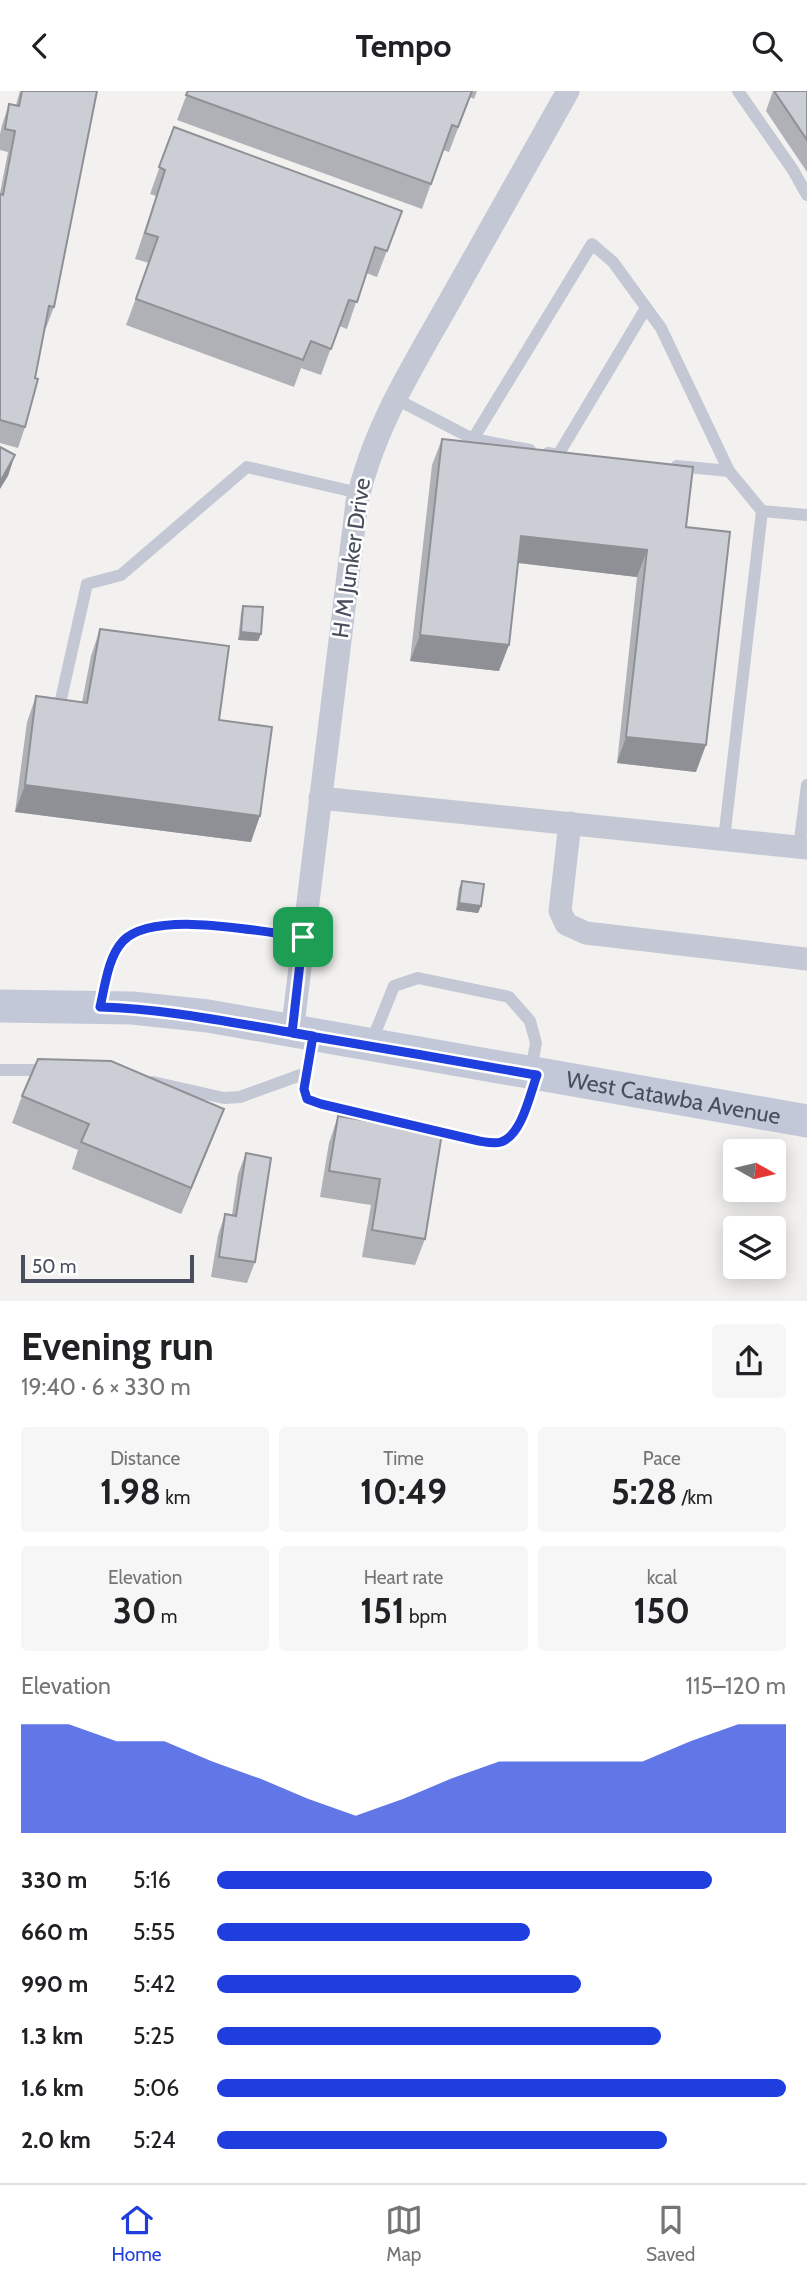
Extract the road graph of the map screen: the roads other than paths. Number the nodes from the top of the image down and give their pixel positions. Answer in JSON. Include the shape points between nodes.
{"nodes":[{"id":1,"x":568,"y":91,"type":"edge"},
{"id":2,"x":738,"y":91,"type":"edge"},
{"id":3,"x":807,"y":195,"type":"edge"},
{"id":4,"x":646,"y":308,"type":"junction"},
{"id":5,"x":396,"y":399,"type":"junction"},
{"id":6,"x":474,"y":439,"type":"junction"},
{"id":7,"x":663,"y":465,"type":"edge"},
{"id":8,"x":729,"y":471,"type":"junction"},
{"id":9,"x":359,"y":493,"type":"junction"},
{"id":10,"x":762,"y":511,"type":"junction"},
{"id":11,"x":807,"y":515,"type":"edge"},
{"id":12,"x":61,"y":699,"type":"edge"},
{"id":13,"x":807,"y":785,"type":"edge"},
{"id":14,"x":320,"y":798,"type":"junction"},
{"id":15,"x":570,"y":823,"type":"junction"},
{"id":16,"x":724,"y":839,"type":"junction"},
{"id":17,"x":803,"y":847,"type":"edge"},
{"id":18,"x":303,"y":937,"type":"junction"},
{"id":19,"x":807,"y":959,"type":"edge"},
{"id":20,"x":0,"y":1006,"type":"edge"},
{"id":21,"x":100,"y":1007,"type":"junction"},
{"id":22,"x":302,"y":1035,"type":"junction"},
{"id":23,"x":370,"y":1046,"type":"junction"},
{"id":24,"x":0,"y":1069,"type":"edge"},
{"id":25,"x":65,"y":1071,"type":"edge"},
{"id":26,"x":306,"y":1073,"type":"junction"},
{"id":27,"x":533,"y":1074,"type":"junction"},
{"id":28,"x":142,"y":1080,"type":"edge"},
{"id":29,"x":807,"y":1121,"type":"edge"}],
"edges":[{"from":1,"to":5,"type":"street","name":"H M Junker Drive"},
{"from":2,"to":3,"type":"lane"},
{"from":4,"to":6,"type":"lane","via":[[565,456]]},
{"from":4,"to":6,"type":"lane","via":[[613,262],[592,244]]},
{"from":4,"to":8,"type":"lane","via":[[661,328]]},
{"from":5,"to":6,"type":"lane"},
{"from":5,"to":9,"type":"street","name":"H M Junker Drive","via":[[375,440]]},
{"from":7,"to":8,"type":"lane"},
{"from":8,"to":10,"type":"lane"},
{"from":9,"to":12,"type":"lane","via":[[247,467],[121,575],[87,585]]},
{"from":9,"to":14,"type":"street","name":"H M Junker Drive"},
{"from":10,"to":11,"type":"lane"},
{"from":10,"to":16,"type":"lane"},
{"from":13,"to":17,"type":"lane"},
{"from":14,"to":15,"type":"street"},
{"from":14,"to":18,"type":"street","name":"H M Junker Drive"},
{"from":15,"to":16,"type":"street"},
{"from":15,"to":19,"type":"street","via":[[560,911],[566,924],[586,933]]},
{"from":16,"to":17,"type":"street"},
{"from":18,"to":21,"type":"lane","via":[[204,925],[166,924],[136,930],[121,942],[111,963]]},
{"from":18,"to":22,"type":"street","name":"H M Junker Drive"},
{"from":20,"to":21,"type":"main road","name":"West Catawba Avenue"},
{"from":21,"to":22,"type":"main road","name":"West Catawba Avenue","via":[[208,1017]]},
{"from":22,"to":23,"type":"main road","name":"West Catawba Avenue"},
{"from":22,"to":26,"type":"lane"},
{"from":23,"to":27,"type":"main road","name":"West Catawba Avenue"},
{"from":23,"to":27,"type":"lane","via":[[394,986],[418,978],[509,997],[530,1021],[536,1043]]},
{"from":24,"to":25,"type":"lane"},
{"from":26,"to":27,"type":"lane","via":[[307,1099],[498,1143],[511,1137],[523,1115]]},
{"from":26,"to":28,"type":"lane","via":[[240,1097],[224,1098]]},
{"from":27,"to":29,"type":"main road","name":"West Catawba Avenue"}]}
